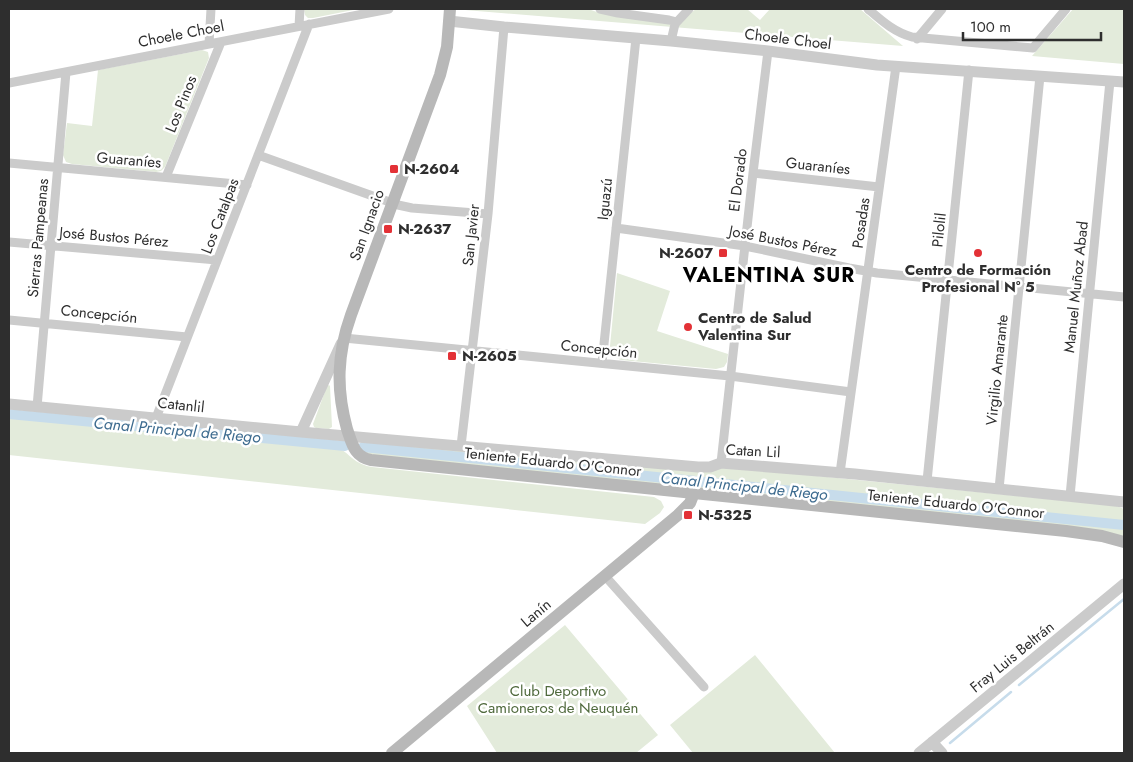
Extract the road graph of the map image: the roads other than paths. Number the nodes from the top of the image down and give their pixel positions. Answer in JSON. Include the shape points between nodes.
{"nodes":[{"id":1,"x":211,"y":9,"type":"edge"},
{"id":2,"x":300,"y":9,"type":"edge"},
{"id":3,"x":388,"y":9,"type":"edge"},
{"id":4,"x":600,"y":9,"type":"edge"},
{"id":5,"x":689,"y":9,"type":"edge"},
{"id":6,"x":868,"y":9,"type":"edge"},
{"id":7,"x":942,"y":9,"type":"edge"},
{"id":8,"x":1066,"y":9,"type":"edge"},
{"id":9,"x":450,"y":15,"type":"edge"},
{"id":10,"x":677,"y":22,"type":"junction"},
{"id":11,"x":309,"y":24,"type":"junction"},
{"id":12,"x":299,"y":26,"type":"junction"},
{"id":13,"x":504,"y":27,"type":"junction"},
{"id":14,"x":636,"y":38,"type":"junction"},
{"id":15,"x":917,"y":38,"type":"junction"},
{"id":16,"x":671,"y":41,"type":"junction"},
{"id":17,"x":221,"y":42,"type":"junction"},
{"id":18,"x":209,"y":44,"type":"junction"},
{"id":19,"x":768,"y":51,"type":"junction"},
{"id":20,"x":896,"y":66,"type":"junction"},
{"id":21,"x":969,"y":70,"type":"junction"},
{"id":22,"x":66,"y":72,"type":"junction"},
{"id":23,"x":1040,"y":76,"type":"junction"},
{"id":24,"x":1110,"y":81,"type":"junction"},
{"id":25,"x":1124,"y":82,"type":"edge"},
{"id":26,"x":9,"y":83,"type":"edge"},
{"id":27,"x":258,"y":155,"type":"junction"},
{"id":28,"x":9,"y":163,"type":"edge"},
{"id":29,"x":58,"y":168,"type":"junction"},
{"id":30,"x":753,"y":173,"type":"junction"},
{"id":31,"x":166,"y":177,"type":"junction"},
{"id":32,"x":246,"y":185,"type":"junction"},
{"id":33,"x":880,"y":187,"type":"junction"},
{"id":34,"x":392,"y":203,"type":"junction"},
{"id":35,"x":488,"y":214,"type":"junction"},
{"id":36,"x":616,"y":228,"type":"junction"},
{"id":37,"x":9,"y":242,"type":"edge"},
{"id":38,"x":51,"y":246,"type":"junction"},
{"id":39,"x":745,"y":246,"type":"junction"},
{"id":40,"x":217,"y":260,"type":"junction"},
{"id":41,"x":868,"y":271,"type":"junction"},
{"id":42,"x":948,"y":280,"type":"junction"},
{"id":43,"x":1019,"y":287,"type":"junction"},
{"id":44,"x":1090,"y":293,"type":"junction"},
{"id":45,"x":1124,"y":297,"type":"edge"},
{"id":46,"x":9,"y":320,"type":"edge"},
{"id":47,"x":44,"y":323,"type":"junction"},
{"id":48,"x":188,"y":337,"type":"junction"},
{"id":49,"x":344,"y":338,"type":"junction"},
{"id":50,"x":472,"y":350,"type":"junction"},
{"id":51,"x":602,"y":363,"type":"junction"},
{"id":52,"x":730,"y":376,"type":"junction"},
{"id":53,"x":851,"y":392,"type":"junction"},
{"id":54,"x":9,"y":404,"type":"edge"},
{"id":55,"x":37,"y":406,"type":"junction"},
{"id":56,"x":156,"y":418,"type":"junction"},
{"id":57,"x":301,"y":432,"type":"junction"},
{"id":58,"x":350,"y":437,"type":"junction"},
{"id":59,"x":461,"y":446,"type":"junction"},
{"id":60,"x":721,"y":463,"type":"junction"},
{"id":61,"x":840,"y":473,"type":"junction"},
{"id":62,"x":927,"y":481,"type":"junction"},
{"id":63,"x":1000,"y":489,"type":"junction"},
{"id":64,"x":694,"y":493,"type":"junction"},
{"id":65,"x":1070,"y":496,"type":"junction"},
{"id":66,"x":1124,"y":502,"type":"edge"},
{"id":67,"x":1124,"y":542,"type":"edge"},
{"id":68,"x":605,"y":576,"type":"junction"},
{"id":69,"x":1124,"y":584,"type":"edge"},
{"id":70,"x":704,"y":687,"type":"dead end"},
{"id":71,"x":932,"y":742,"type":"junction"},
{"id":72,"x":392,"y":753,"type":"edge"},
{"id":73,"x":919,"y":753,"type":"edge"},
{"id":74,"x":942,"y":753,"type":"edge"}],
"edges":[{"from":1,"to":18,"type":"street"},
{"from":2,"to":12,"type":"street"},
{"from":3,"to":11,"type":"street","name":"Choele Choel"},
{"from":4,"to":10,"type":"street"},
{"from":5,"to":10,"type":"street"},
{"from":6,"to":15,"type":"street","via":[[888,26]]},
{"from":7,"to":15,"type":"street"},
{"from":8,"to":15,"type":"street","via":[[1033,48]]},
{"from":9,"to":13,"type":"street","name":"Choele Choel"},
{"from":9,"to":34,"type":"main road","name":"San Ignacio","via":[[446,56]]},
{"from":10,"to":16,"type":"street"},
{"from":11,"to":12,"type":"street","name":"Choele Choel"},
{"from":11,"to":27,"type":"street","name":"Los Catalpas"},
{"from":12,"to":17,"type":"street","name":"Choele Choel"},
{"from":13,"to":14,"type":"street","name":"Choele Choel"},
{"from":13,"to":35,"type":"street","name":"San Javier"},
{"from":14,"to":16,"type":"street","name":"Choele Choel"},
{"from":14,"to":36,"type":"street","name":"Iguazú"},
{"from":16,"to":19,"type":"street","name":"Choele Choel"},
{"from":17,"to":18,"type":"street","name":"Choele Choel"},
{"from":17,"to":31,"type":"street","name":"Los Pinos"},
{"from":18,"to":22,"type":"street","name":"Choele Choel"},
{"from":19,"to":20,"type":"street","name":"Choele Choel"},
{"from":19,"to":30,"type":"street","name":"El Dorado"},
{"from":20,"to":21,"type":"street","name":"Choele Choel"},
{"from":20,"to":33,"type":"street","name":"Posadas"},
{"from":21,"to":23,"type":"street","name":"Choele Choel"},
{"from":21,"to":42,"type":"street","name":"Pilolil"},
{"from":22,"to":26,"type":"street","name":"Choele Choel"},
{"from":22,"to":29,"type":"street","name":"Sierras Pampeanas"},
{"from":23,"to":24,"type":"street","name":"Choele Choel"},
{"from":23,"to":43,"type":"street","name":"Virgilio Amarante"},
{"from":24,"to":25,"type":"street","name":"Choele Choel"},
{"from":24,"to":44,"type":"street","name":"Manuel Muñoz Abad"},
{"from":27,"to":32,"type":"street","name":"Los Catalpas"},
{"from":27,"to":34,"type":"street"},
{"from":28,"to":29,"type":"street","name":"Guaraníes"},
{"from":29,"to":31,"type":"street","name":"Guaraníes"},
{"from":29,"to":38,"type":"street","name":"Sierras Pampeanas"},
{"from":30,"to":33,"type":"street","name":"Guaraníes"},
{"from":30,"to":39,"type":"street","name":"El Dorado"},
{"from":31,"to":32,"type":"street","name":"Guaraníes"},
{"from":32,"to":40,"type":"street","name":"Los Catalpas"},
{"from":33,"to":41,"type":"street","name":"Posadas"},
{"from":34,"to":35,"type":"street","via":[[412,208]]},
{"from":34,"to":49,"type":"main road","name":"San Ignacio"},
{"from":35,"to":50,"type":"street","name":"San Javier"},
{"from":36,"to":39,"type":"street","name":"José Bustos Pérez"},
{"from":36,"to":51,"type":"street","name":"Iguazú"},
{"from":37,"to":38,"type":"street","name":"José Bustos Pérez"},
{"from":38,"to":40,"type":"street","name":"José Bustos Pérez"},
{"from":38,"to":47,"type":"street","name":"Sierras Pampeanas"},
{"from":39,"to":41,"type":"street","name":"José Bustos Pérez"},
{"from":39,"to":52,"type":"street","name":"El Dorado"},
{"from":40,"to":48,"type":"street","name":"Los Catalpas"},
{"from":41,"to":42,"type":"street","name":"José Bustos Pérez"},
{"from":41,"to":53,"type":"street","name":"Posadas"},
{"from":42,"to":43,"type":"street","name":"José Bustos Pérez"},
{"from":42,"to":62,"type":"street","name":"Pilolil"},
{"from":43,"to":44,"type":"street","name":"José Bustos Pérez"},
{"from":43,"to":63,"type":"street","name":"Virgilio Amarante"},
{"from":44,"to":45,"type":"street","name":"José Bustos Pérez"},
{"from":44,"to":65,"type":"street","name":"Manuel Muñoz Abad"},
{"from":46,"to":47,"type":"street","name":"Concepción"},
{"from":47,"to":48,"type":"street","name":"Concepción"},
{"from":47,"to":55,"type":"street","name":"Sierras Pampeanas"},
{"from":48,"to":56,"type":"street","name":"Los Catalpas"},
{"from":49,"to":50,"type":"street","name":"Concepción"},
{"from":49,"to":57,"type":"street","name":"San Ignacio"},
{"from":49,"to":58,"type":"main road","name":"San Ignacio","via":[[339,381]]},
{"from":50,"to":51,"type":"street","name":"Concepción"},
{"from":50,"to":59,"type":"street","name":"San Javier"},
{"from":51,"to":52,"type":"street","name":"Concepción"},
{"from":52,"to":53,"type":"street","name":"Concepción"},
{"from":52,"to":60,"type":"street","name":"El Dorado"},
{"from":53,"to":61,"type":"street","name":"Posadas"},
{"from":54,"to":55,"type":"street","name":"Catanlil"},
{"from":55,"to":56,"type":"street","name":"Catanlil"},
{"from":56,"to":57,"type":"street","name":"Catanlil"},
{"from":57,"to":58,"type":"street","name":"Catanlil"},
{"from":58,"to":59,"type":"street","name":"Catan Lil"},
{"from":58,"to":64,"type":"main road","name":"Teniente Eduardo O'Connor","via":[[358,455],[371,460]]},
{"from":59,"to":60,"type":"street","name":"Catan Lil","via":[[698,467]]},
{"from":60,"to":61,"type":"street","name":"Catan Lil"},
{"from":61,"to":62,"type":"street","name":"Catan Lil"},
{"from":62,"to":63,"type":"street","name":"Catan Lil"},
{"from":63,"to":65,"type":"street","name":"Catan Lil"},
{"from":64,"to":67,"type":"main road","name":"Teniente Eduardo O'Connor","via":[[1066,531]]},
{"from":64,"to":68,"type":"main road","name":"Lanín","via":[[690,503],[678,515]]},
{"from":65,"to":66,"type":"street","name":"Catan Lil"},
{"from":68,"to":70,"type":"street"},
{"from":68,"to":72,"type":"main road","name":"Lanín"},
{"from":69,"to":71,"type":"street","name":"Fray Luis Beltrán"},
{"from":71,"to":73,"type":"street","name":"Fray Luis Beltrán"},
{"from":71,"to":74,"type":"street"}]}
